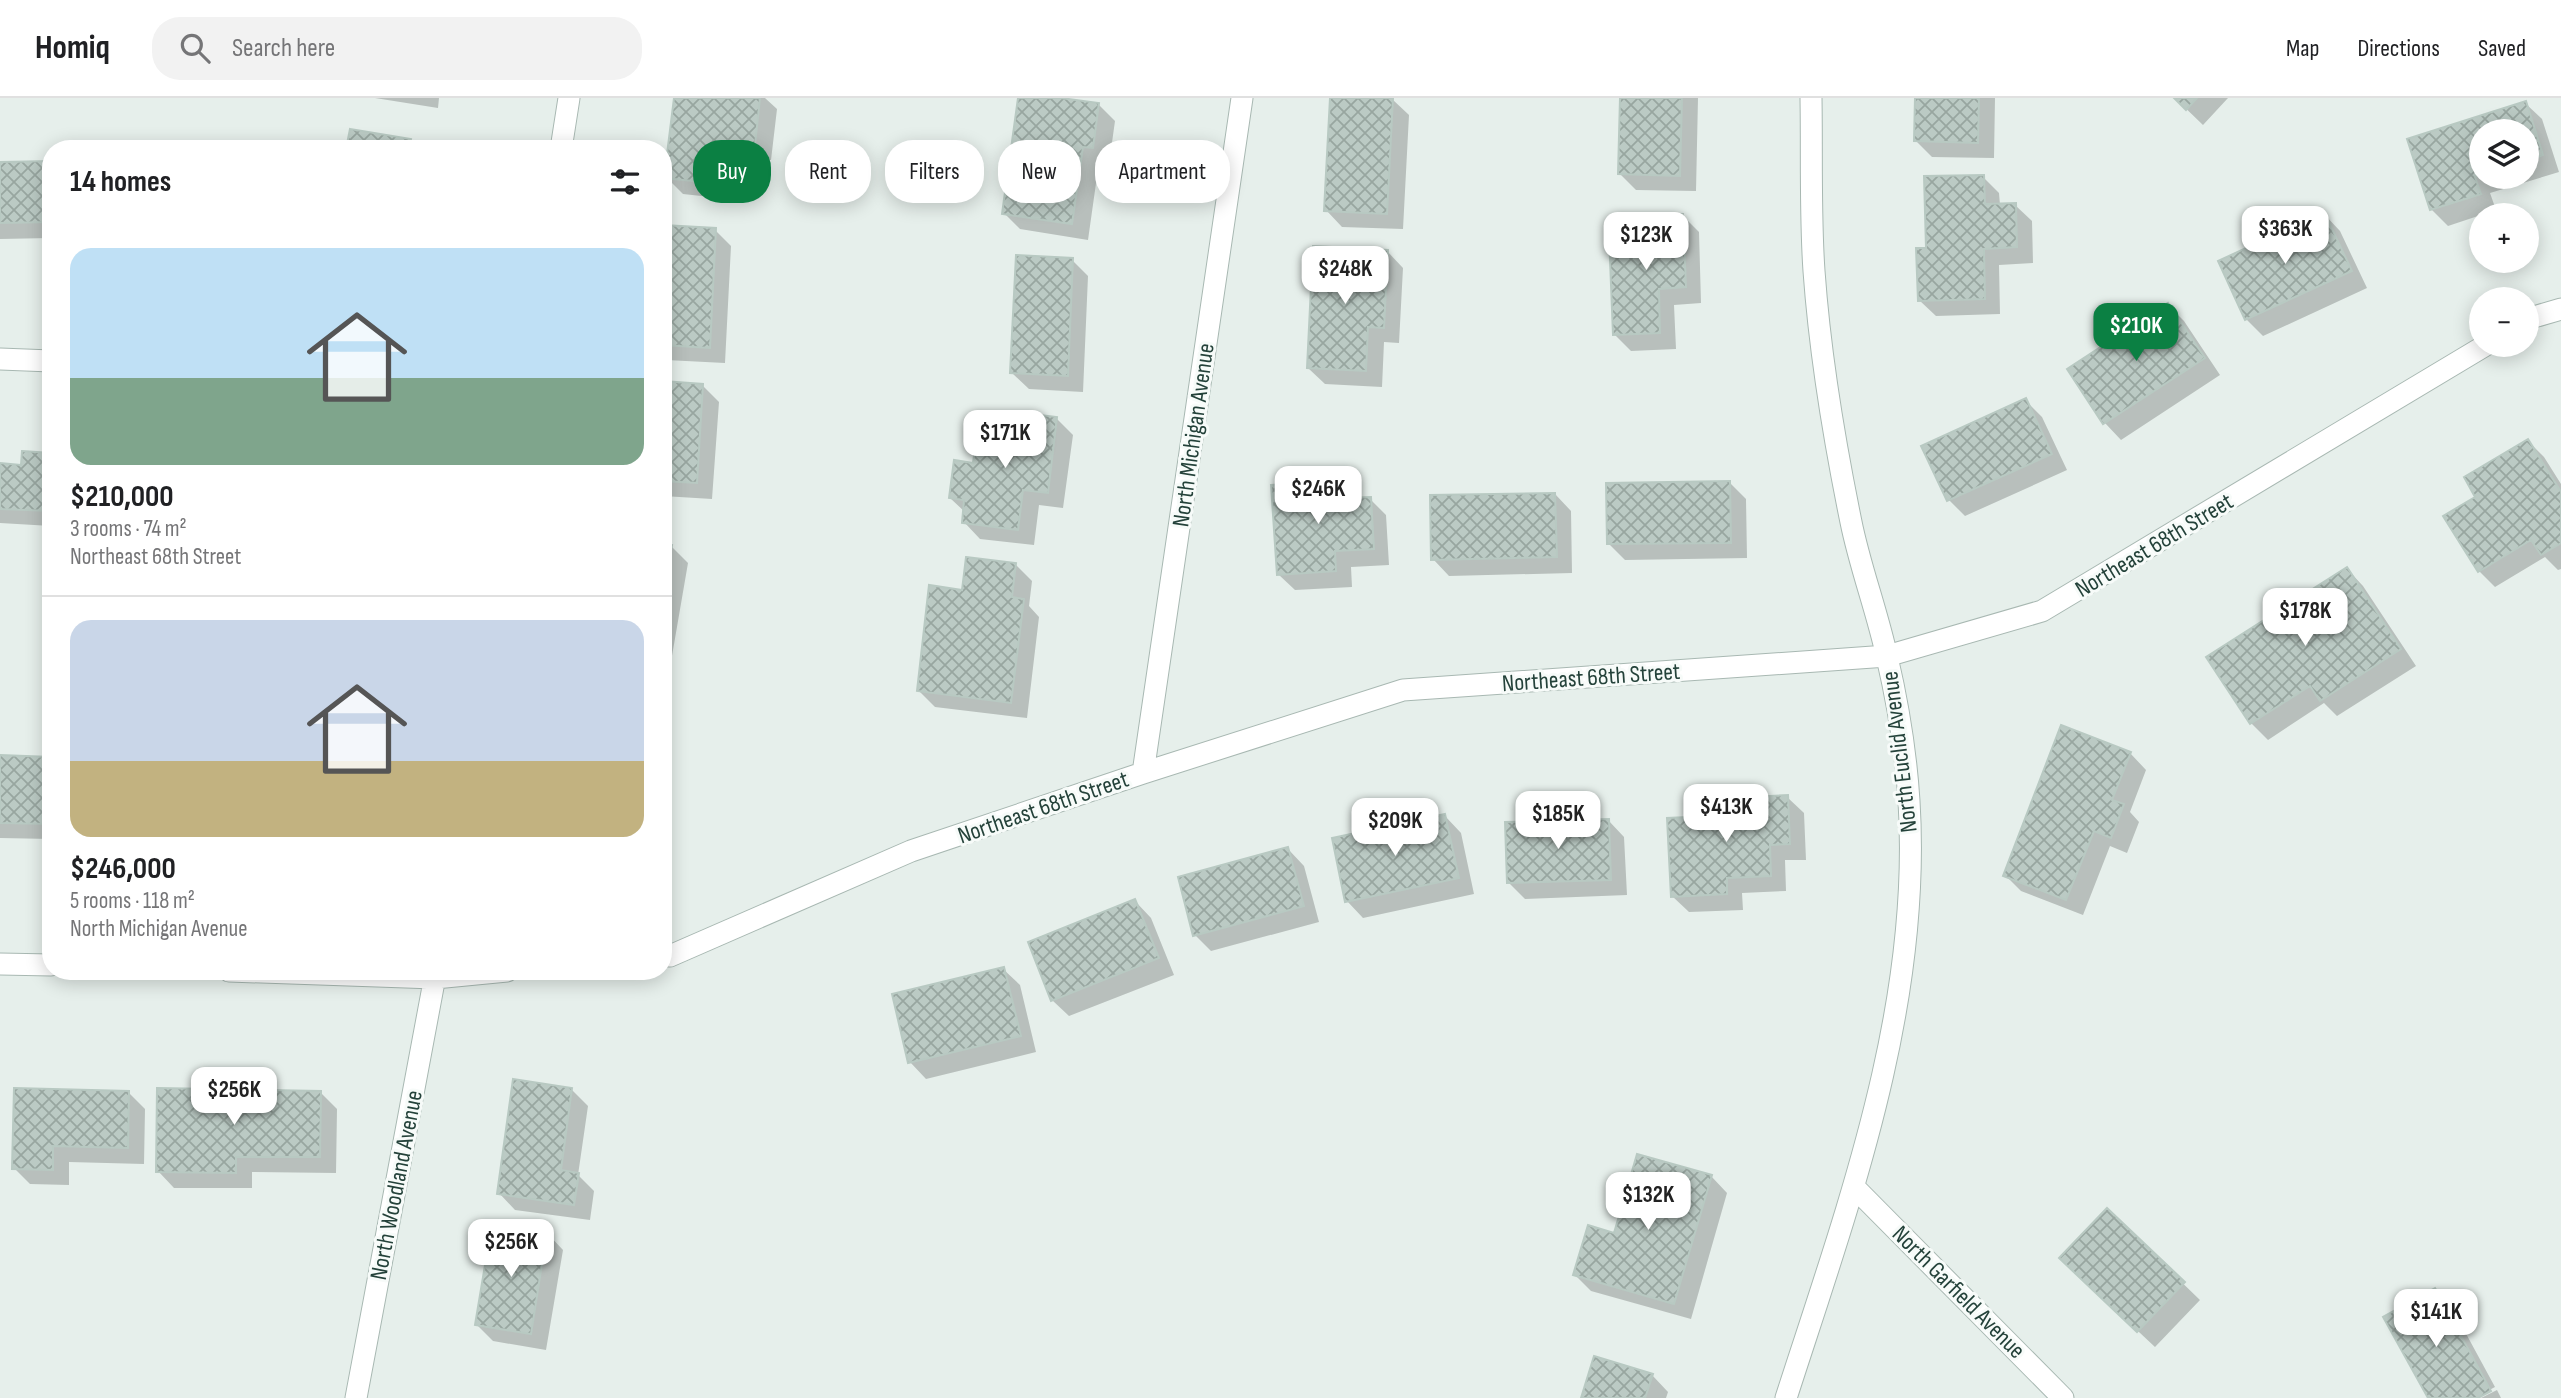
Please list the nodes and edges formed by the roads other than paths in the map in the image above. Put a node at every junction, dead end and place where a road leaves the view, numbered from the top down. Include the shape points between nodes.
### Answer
1 (569, 98) edge
2 (1242, 98) edge
3 (1811, 98) edge
4 (562, 140) edge
5 (2561, 309) edge
6 (2539, 315) edge
7 (2469, 355) edge
8 (0, 359) edge
9 (42, 361) edge
10 (1887, 656) junction
11 (1143, 773) junction
12 (672, 955) edge
13 (0, 964) edge
14 (42, 965) edge
15 (434, 980) edge
16 (1854, 1188) junction
17 (356, 1398) edge
18 (1786, 1398) edge
19 (2063, 1398) edge

1 - 4 street
2 - 11 street, North Michigan Avenue
3 - 10 street, North Euclid Avenue via 1814,271 1830,412 1852,525
5 - 6 street
7 - 10 street, Northeast 68th Street via 2042,611
8 - 9 street
10 - 11 street, Northeast 68th Street via 1403,690
10 - 16 street, North Euclid Avenue via 1909,802 1910,887 1902,973
11 - 12 street, Northeast 68th Street via 911,851
13 - 14 street
15 - 17 street, North Woodland Avenue
16 - 18 street, North Euclid Avenue
16 - 19 street, North Garfield Avenue

